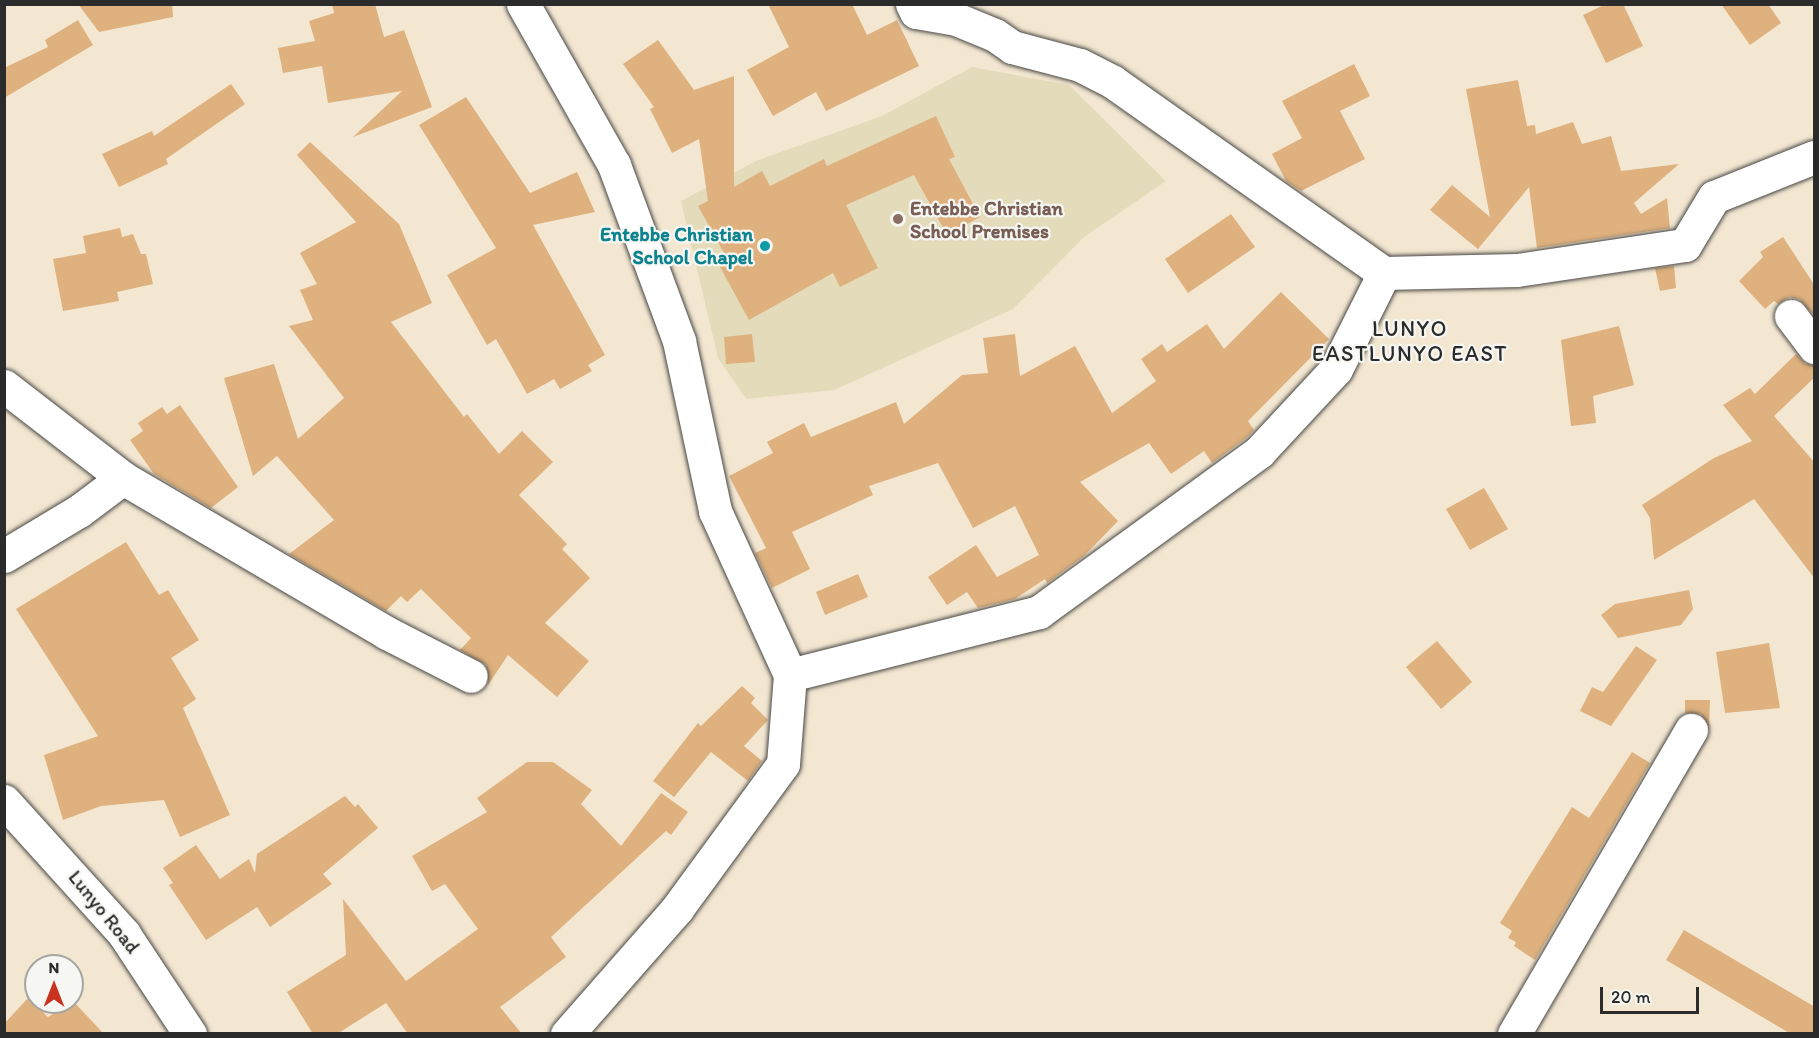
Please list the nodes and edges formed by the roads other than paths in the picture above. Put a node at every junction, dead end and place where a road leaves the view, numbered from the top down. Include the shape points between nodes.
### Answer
1 (523, 4) edge
2 (912, 4) edge
3 (1815, 157) edge
4 (1384, 273) junction
5 (1791, 316) dead end
6 (1815, 347) edge
7 (4, 386) edge
8 (123, 478) junction
9 (4, 556) edge
10 (790, 675) junction
11 (471, 676) dead end
12 (1691, 730) dead end
13 (4, 801) edge
14 (190, 1034) edge
15 (567, 1034) edge
16 (1514, 1034) edge

1 - 10 street via 614,165 679,342 715,511
2 - 4 street via 916,12 956,19 995,35 1012,47 1080,65 1113,82
3 - 4 street via 1714,197 1684,245 1517,270
4 - 10 street via 1336,369 1258,452 1039,612
5 - 6 street
7 - 8 street
8 - 9 street via 79,511
8 - 11 street via 387,633
10 - 15 street via 783,764 677,909
12 - 16 street
13 - 14 street, Lunyo Road via 124,934

